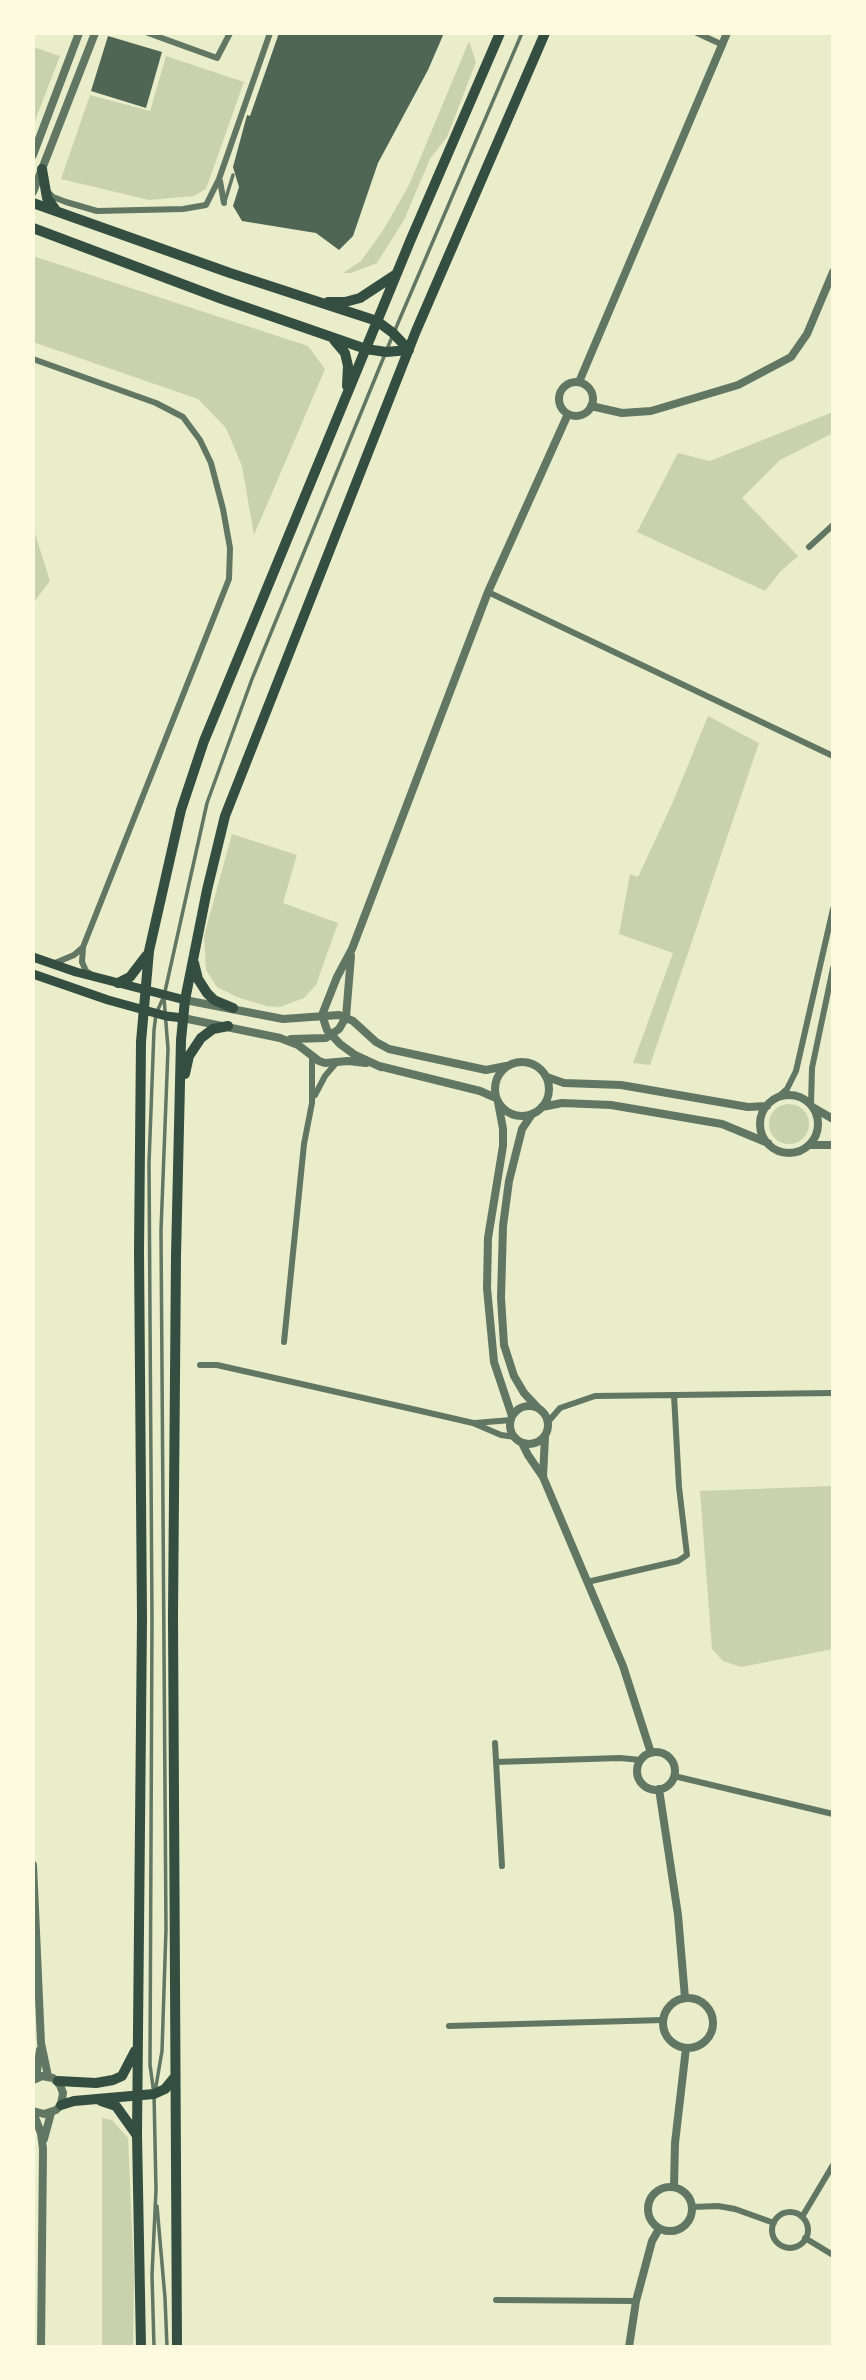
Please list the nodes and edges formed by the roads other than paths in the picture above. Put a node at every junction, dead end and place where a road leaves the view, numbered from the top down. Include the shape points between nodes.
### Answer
1 (79, 33) edge
2 (94, 33) edge
3 (148, 33) edge
4 (230, 33) edge
5 (270, 33) edge
6 (500, 33) edge
7 (522, 33) edge
8 (545, 33) edge
9 (697, 33) edge
10 (727, 33) edge
11 (167, 36) edge
12 (723, 45) junction
13 (33, 155) edge
14 (42, 169) joint
15 (233, 175) dead end
16 (219, 179) junction
17 (38, 189) edge
18 (33, 202) edge
19 (224, 203) joint
20 (61, 213) junction
21 (33, 228) edge
22 (833, 272) edge
23 (398, 274) junction
24 (309, 299) junction
25 (377, 321) junction
26 (393, 333) junction
27 (326, 335) junction
28 (366, 349) junction
29 (409, 350) junction
30 (386, 352) junction
31 (33, 359) edge
32 (579, 382) junction
33 (345, 400) junction
34 (591, 406) junction
35 (568, 414) junction
36 (833, 525) edge
37 (809, 547) dead end
38 (488, 592) junction
39 (831, 755) edge
40 (833, 909) edge
41 (83, 947) junction
42 (352, 949) junction
43 (149, 951) junction
44 (193, 955) junction
45 (33, 957) edge
46 (52, 964) junction
47 (833, 968) edge
48 (33, 974) edge
49 (94, 977) junction
50 (118, 983) junction
51 (144, 991) junction
52 (163, 996) junction
53 (185, 1000) junction
54 (233, 1008) junction
55 (143, 1010) junction
56 (161, 1015) junction
57 (322, 1015) junction
58 (345, 1017) junction
59 (183, 1018) junction
60 (228, 1026) junction
61 (331, 1035) junction
62 (273, 1036) junction
63 (312, 1055) junction
64 (337, 1062) junction
65 (506, 1066) junction
66 (382, 1067) junction
67 (547, 1077) junction
68 (180, 1097) junction
69 (778, 1098) junction
70 (497, 1100) junction
71 (312, 1103) junction
72 (767, 1106) junction
73 (812, 1106) junction
74 (542, 1107) junction
75 (532, 1114) junction
76 (833, 1119) edge
77 (768, 1143) junction
78 (833, 1144) edge
79 (809, 1145) junction
80 (284, 1342) dead end
81 (200, 1365) dead end
82 (833, 1393) edge
83 (674, 1395) junction
84 (538, 1408) junction
85 (512, 1418) junction
86 (548, 1422) junction
87 (473, 1423) junction
88 (545, 1436) junction
89 (518, 1440) junction
90 (543, 1477) junction
91 (587, 1581) junction
92 (495, 1743) dead end
93 (651, 1752) junction
94 (641, 1760) junction
95 (496, 1762) junction
96 (674, 1776) junction
97 (659, 1789) junction
98 (833, 1814) edge
99 (33, 1866) edge
100 (502, 1866) dead end
101 (685, 1998) junction
102 (663, 2020) junction
103 (449, 2026) dead end
104 (137, 2041) junction
105 (41, 2043) junction
106 (686, 2048) junction
107 (174, 2078) junction
108 (34, 2079) edge
109 (53, 2079) junction
110 (154, 2094) junction
111 (138, 2096) junction
112 (92, 2099) junction
113 (61, 2105) junction
114 (33, 2111) edge
115 (51, 2113) junction
116 (137, 2135) junction
117 (43, 2149) junction
118 (833, 2165) edge
119 (674, 2187) junction
120 (156, 2190) junction
121 (692, 2207) junction
122 (802, 2217) junction
123 (774, 2223) junction
124 (659, 2228) junction
125 (805, 2238) junction
126 (833, 2255) edge
127 (496, 2300) dead end
128 (636, 2301) junction
129 (41, 2347) edge
130 (141, 2347) edge
131 (154, 2347) edge
132 (167, 2347) edge
133 (177, 2347) edge
134 (629, 2347) edge

1 - 13 street
2 - 14 street
3 - 11 street
4 - 11 street via 217,58
5 - 16 street
6 - 23 highway
7 - 26 lane
8 - 29 highway
9 - 12 street
10 - 12 street
12 - 32 street
14 - 17 highway
15 - 19 lane
16 - 17 street via 206,205 153,211 87,209
16 - 19 street
17 - 20 highway
18 - 20 highway
20 - 24 highway
21 - 27 highway
22 - 34 street via 807,334 791,357 738,385 651,411
23 - 24 highway via 354,300
23 - 25 highway
24 - 25 highway
25 - 26 highway
25 - 28 highway
26 - 29 highway
26 - 30 lane
27 - 28 highway
27 - 33 highway via 345,353
28 - 30 highway
28 - 33 highway
29 - 30 highway
29 - 44 highway via 225,816
30 - 52 lane via 252,679 207,803
31 - 41 street via 183,417 211,463 230,548 229,579
32 - 34 street via 591,391
32 - 35 street via 564,386 559,396
33 - 43 highway via 191,776
34 - 35 street via 579,415
35 - 38 street
36 - 37 street
38 - 39 street
38 - 42 street
40 - 69 street via 796,1071
41 - 46 street
41 - 49 street via 81,958
42 - 57 street
42 - 58 street
43 - 50 highway via 130,977
43 - 51 highway
44 - 53 highway
44 - 54 highway via 202,987 214,1000
45 - 46 main road
46 - 49 main road
47 - 73 street via 811,1068
48 - 55 main road
49 - 50 main road
50 - 51 main road
51 - 52 main road
51 - 55 highway
52 - 53 main road
52 - 56 lane
52 - 56 lane
53 - 54 street
53 - 59 highway
54 - 57 street via 283,1018
55 - 56 main road
55 - 104 highway
56 - 59 main road
56 - 110 lane via 168,1049 161,1230 166,1929 162,2050
56 - 110 lane via 152,1041 149,1163 150,2065
57 - 58 street
57 - 61 street
58 - 61 street
58 - 65 street via 389,1049 485,1070
59 - 60 street
59 - 68 highway
60 - 62 street
60 - 68 highway via 213,1029 194,1046
61 - 62 street via 314,1040
61 - 66 street via 355,1055
62 - 63 street
63 - 64 street via 318,1061
63 - 71 street
64 - 66 street
64 - 71 street
65 - 67 street via 529,1062
65 - 70 street via 495,1084
66 - 70 street via 481,1091
67 - 72 street via 565,1083 621,1085 748,1107
67 - 74 street via 550,1090
68 - 107 highway via 173,1602
69 - 72 street
69 - 73 street via 796,1096
70 - 75 street via 517,1115
70 - 85 street via 503,1146 488,1238 486,1288 494,1362
71 - 80 street
72 - 77 street via 761,1127
73 - 76 street
73 - 79 street via 818,1126
74 - 75 street
74 - 77 street via 611,1105 722,1124
75 - 84 street via 522,1129 509,1181 501,1298 504,1345 514,1376
77 - 79 street via 788,1152
78 - 79 street
81 - 87 street via 217,1365
82 - 83 street
83 - 86 street via 595,1396 560,1408
83 - 91 street via 687,1555 678,1561
84 - 85 street via 522,1407
84 - 86 street
85 - 87 street
85 - 89 street via 511,1432
86 - 88 street
87 - 89 street
88 - 89 street via 536,1443
88 - 90 street
89 - 90 street
90 - 91 street
91 - 93 street via 623,1666
92 - 95 street
93 - 94 street
93 - 96 street via 671,1759
94 - 95 street
94 - 97 street via 640,1781
95 - 100 street
96 - 97 street
96 - 98 street
97 - 101 street
99 - 105 street
101 - 102 street via 671,2004
101 - 106 street via 706,2004 714,2020 705,2043
102 - 103 street
102 - 106 street via 670,2041
104 - 109 highway via 129,2066 118,2078 96,2082
104 - 111 highway
105 - 108 street
105 - 109 street
106 - 119 street
107 - 110 highway
107 - 133 highway
108 - 109 street
109 - 113 street via 64,2093
110 - 111 highway
110 - 120 lane
111 - 112 highway
111 - 116 highway
112 - 113 highway
112 - 116 highway via 116,2106
113 - 115 street
114 - 115 street
114 - 117 street
115 - 117 street
116 - 130 highway
117 - 129 street
118 - 122 street
119 - 121 street via 687,2195
119 - 124 street via 659,2190 649,2202 649,2217
120 - 131 lane
120 - 132 lane
121 - 123 street via 735,2209
121 - 124 street via 682,2228
122 - 123 street via 784,2213
122 - 125 street via 808,2228
123 - 125 street via 775,2238 784,2246 799,2245
124 - 128 street
125 - 126 street
127 - 128 street
128 - 134 street

